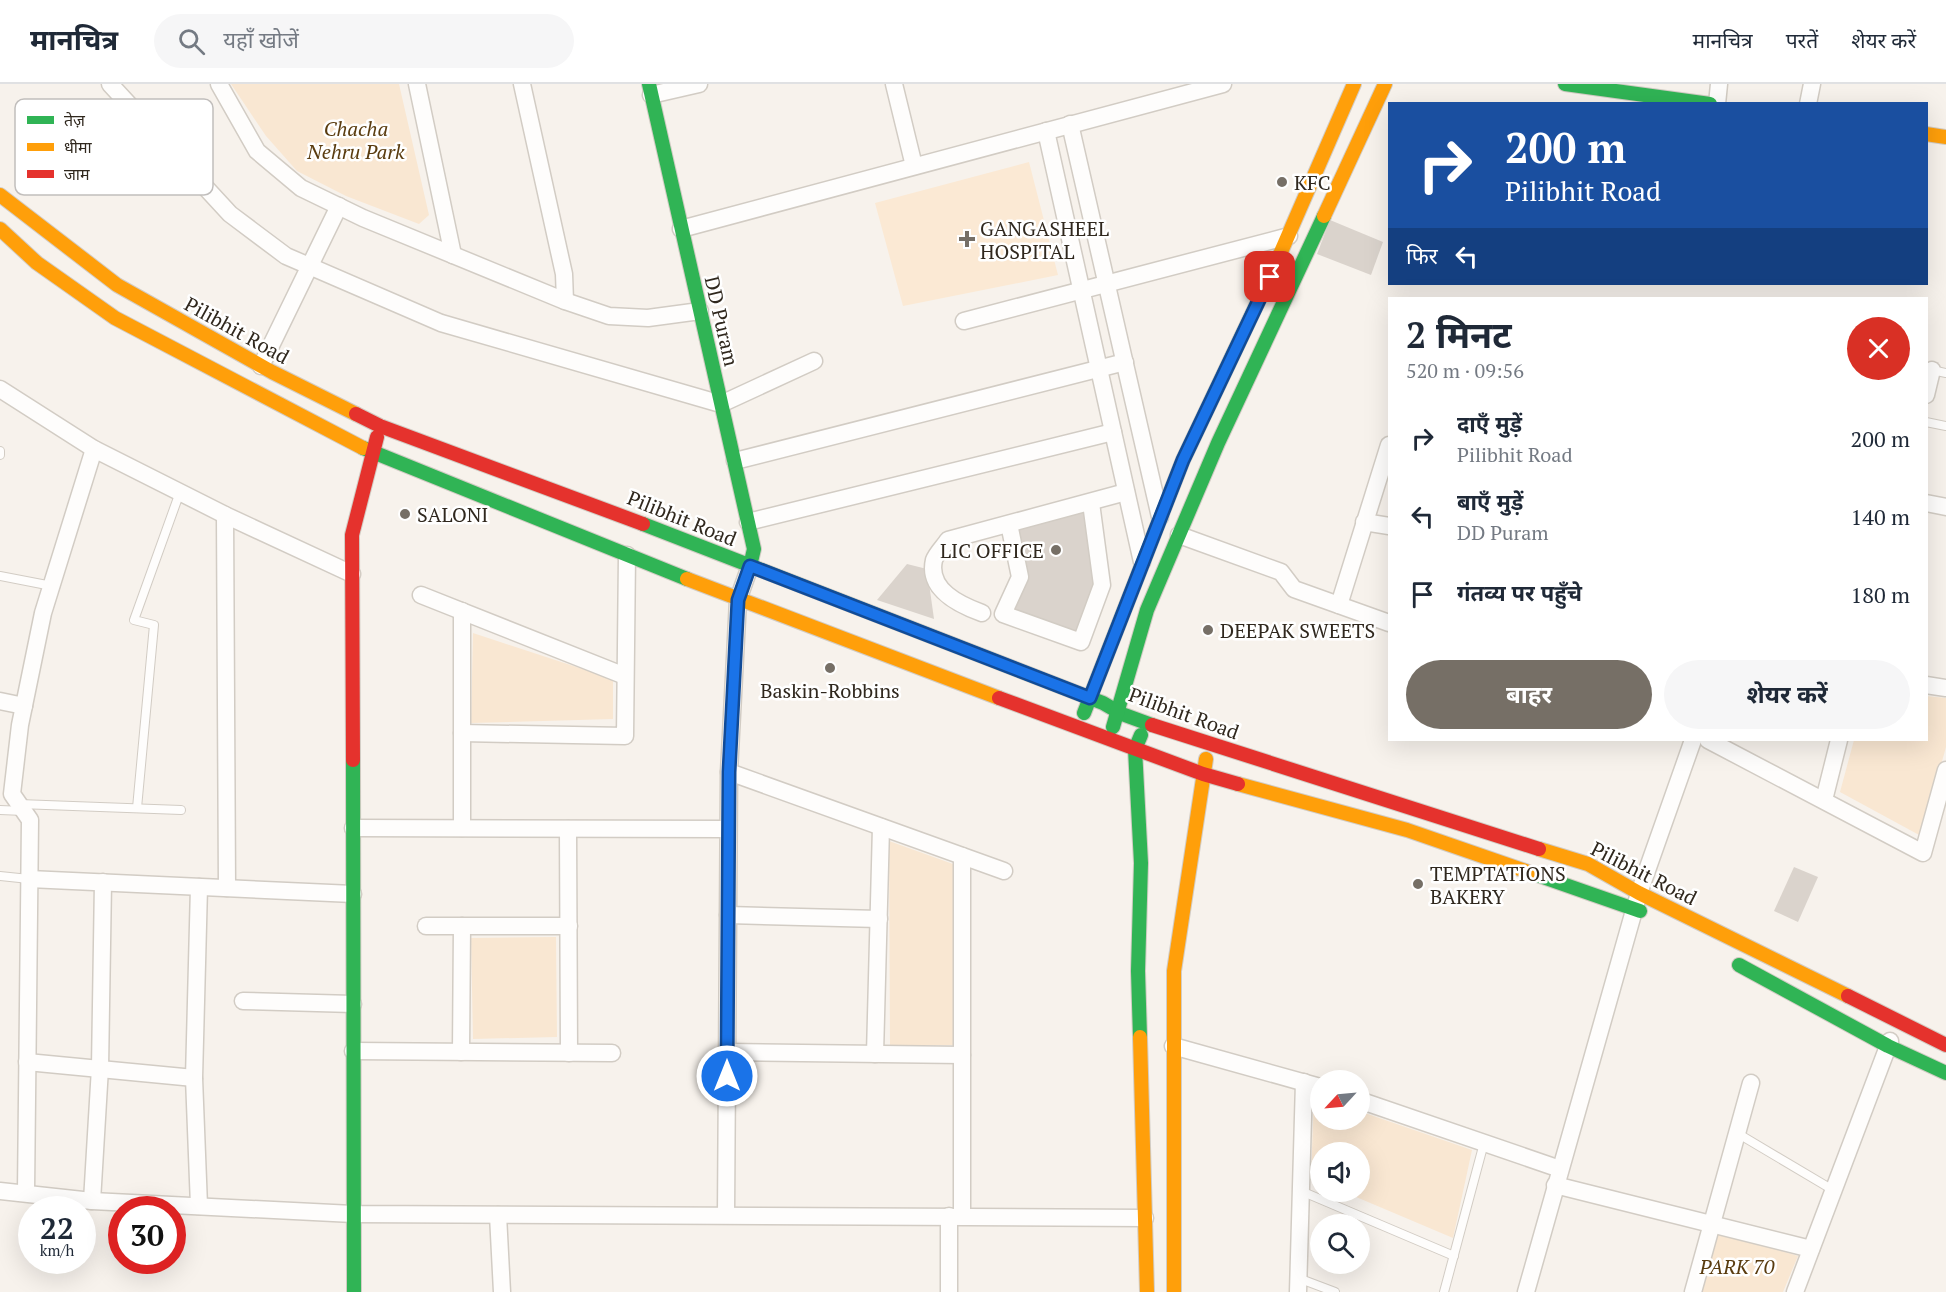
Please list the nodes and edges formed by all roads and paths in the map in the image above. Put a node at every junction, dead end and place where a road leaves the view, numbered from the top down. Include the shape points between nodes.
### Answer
1 (110, 84) edge
2 (219, 84) edge
3 (417, 84) edge
4 (522, 84) edge
5 (699, 84) edge
6 (894, 84) edge
7 (1223, 84) edge
8 (1354, 84) edge
9 (1385, 84) edge
10 (1565, 84) edge
11 (1719, 84) edge
12 (1812, 84) edge
13 (1193, 87) edge
14 (650, 90) edge
15 (124, 99) edge
16 (1696, 102) edge
17 (1717, 102) edge
18 (1808, 102) edge
19 (1070, 124) junction
20 (1046, 131) junction
21 (1928, 134) edge
22 (1946, 137) edge
23 (914, 166) junction
24 (0, 195) edge
25 (212, 195) edge
26 (339, 206) junction
27 (0, 229) edge
28 (681, 229) junction
29 (1289, 236) junction
30 (453, 255) junction
31 (311, 266) junction
32 (1106, 285) junction
33 (1082, 292) junction
34 (565, 301) junction
35 (700, 311) junction
36 (964, 321) dead end
37 (814, 361) dead end
38 (1125, 362) junction
39 (261, 366) junction
40 (1099, 369) junction
41 (1939, 371) edge
42 (0, 389) edge
43 (1928, 391) edge
44 (721, 404) junction
45 (1928, 422) edge
46 (380, 426) junction
47 (1946, 426) edge
48 (1113, 432) junction
49 (1388, 447) edge
50 (94, 449) junction
51 (373, 453) junction
52 (735, 461) junction
53 (180, 492) junction
54 (1126, 492) junction
55 (1091, 503) junction
56 (1928, 503) edge
57 (1946, 507) edge
58 (225, 515) junction
59 (1160, 517) junction
60 (748, 522) junction
61 (1364, 522) junction
62 (1009, 524) junction
63 (1388, 526) edge
64 (1179, 535) junction
65 (627, 555) junction
66 (1142, 562) junction
67 (750, 566) junction
68 (352, 574) junction
69 (0, 576) edge
70 (52, 586) junction
71 (421, 594) dead end
72 (738, 600) junction
73 (1339, 605) junction
74 (462, 611) junction
75 (982, 613) dead end
76 (1388, 623) edge
77 (626, 676) junction
78 (1928, 684) edge
79 (1946, 688) edge
80 (1090, 698) junction
81 (0, 701) edge
82 (24, 706) junction
83 (1118, 710) junction
84 (1146, 722) junction
85 (1078, 727) junction
86 (462, 733) junction
87 (1109, 739) junction
88 (1693, 741) edge
89 (1710, 741) edge
90 (1839, 741) edge
91 (1209, 745) junction
92 (1135, 749) junction
93 (1946, 770) edge
94 (729, 772) junction
95 (1203, 774) junction
96 (1824, 800) junction
97 (22, 808) junction
98 (137, 808) junction
99 (0, 810) edge
100 (181, 810) dead end
101 (881, 827) junction
102 (353, 828) junction
103 (462, 828) junction
104 (568, 829) junction
105 (728, 829) junction
106 (962, 856) junction
107 (1004, 871) dead end
108 (0, 876) edge
109 (29, 879) junction
110 (103, 882) junction
111 (199, 887) junction
112 (228, 888) junction
113 (353, 894) junction
114 (1637, 900) junction
115 (728, 915) junction
116 (1655, 919) dead end
117 (879, 920) junction
118 (426, 926) dead end
119 (462, 926) junction
120 (568, 926) junction
121 (1726, 958) dead end
122 (243, 1001) dead end
123 (353, 1004) junction
124 (1899, 1021) junction
125 (1946, 1045) edge
126 (1173, 1046) junction
127 (1888, 1046) junction
128 (353, 1051) junction
129 (460, 1052) junction
130 (727, 1052) junction
131 (569, 1053) junction
132 (612, 1053) dead end
133 (875, 1054) junction
134 (962, 1055) junction
135 (27, 1062) junction
136 (100, 1068) junction
137 (1946, 1073) edge
138 (194, 1078) junction
139 (1310, 1083) edge
140 (1752, 1083) dead end
141 (1310, 1103) edge
142 (1370, 1104) edge
143 (1737, 1133) junction
144 (1484, 1143) junction
145 (1560, 1168) junction
146 (1556, 1185) junction
147 (1833, 1190) junction
148 (0, 1191) edge
149 (1301, 1191) junction
150 (26, 1192) junction
151 (55, 1196) edge
152 (92, 1196) edge
153 (96, 1201) edge
154 (199, 1206) junction
155 (353, 1214) junction
156 (498, 1215) junction
157 (726, 1215) junction
158 (956, 1216) junction
159 (1145, 1218) junction
160 (1713, 1222) junction
161 (1811, 1249) junction
162 (1454, 1256) junction
163 (1298, 1285) edge
164 (354, 1292) edge
165 (502, 1292) edge
166 (949, 1292) edge
167 (1147, 1292) edge
168 (1174, 1292) edge
169 (1335, 1292) edge
170 (1444, 1292) edge
171 (1526, 1292) edge
172 (1693, 1292) edge
173 (1795, 1292) edge

1 - 15 street
2 - 26 street via 257,151 301,188
3 - 30 street
4 - 34 street via 564,274
5 - 14 street
6 - 23 street
7 - 13 street
8 - 29 main road
9 - 64 main road
10 - 16 main road
11 - 17 street
12 - 18 street
13 - 19 street
14 - 28 main road, DD Puram
19 - 20 street
19 - 32 street
20 - 23 street
20 - 33 street
21 - 22 main road
23 - 28 street
24 - 39 main road, Pilibhit Road via 117,285
25 - 31 street via 230,214 286,256
26 - 30 street
26 - 31 street
27 - 51 main road via 37,262 115,318
28 - 35 main road, DD Puram
29 - 32 street
29 - 59 main road
30 - 34 street
31 - 39 street
31 - 44 street via 441,323
32 - 33 street
32 - 38 street
33 - 36 street
33 - 40 street
34 - 35 street via 609,316 648,318
35 - 44 main road, DD Puram
37 - 44 street
38 - 40 street
38 - 59 street
39 - 46 main road, Pilibhit Road
40 - 48 street
40 - 52 street
41 - 43 street
42 - 50 street
44 - 52 main road, DD Puram
45 - 47 lane
46 - 51 main road
46 - 67 main road, Pilibhit Road
48 - 54 street
48 - 60 street
49 - 61 street
50 - 53 street
50 - 70 street
51 - 65 main road
51 - 68 main road via 352,535
52 - 60 main road, DD Puram
53 - 58 street
53 - 98 lane via 134,620 154,625
54 - 55 street
54 - 66 street
55 - 62 street
55 - 62 street via 1102,585 1081,642 1003,614 1020,577
56 - 57 street
58 - 68 street
58 - 112 street
59 - 66 main road
60 - 67 main road, DD Puram via 754,549
61 - 63 street
61 - 73 street
62 - 75 street via 948,540 934,560 935,579 949,598
64 - 73 street via 1281,572 1294,589
64 - 83 main road via 1147,610
65 - 72 main road
65 - 77 street
66 - 80 main road
67 - 72 street
67 - 80 main road, Pilibhit Road
68 - 102 main road
69 - 70 lane
70 - 82 street
71 - 74 street
72 - 85 main road
72 - 94 street
73 - 76 street
74 - 77 street
74 - 86 street
77 - 86 street via 625,736
78 - 79 street
80 - 83 main road, Pilibhit Road
80 - 85 main road
81 - 82 street
82 - 97 street via 12,794
83 - 84 main road, Pilibhit Road
83 - 87 main road
84 - 91 main road, Pilibhit Road
84 - 92 main road
85 - 87 main road
86 - 103 street
87 - 92 main road
88 - 114 street
89 - 96 street
90 - 96 street
91 - 95 main road
91 - 114 main road, Pilibhit Road via 1588,864
92 - 95 main road
92 - 159 main road via 1141,863 1138,970
93 - 96 street via 1923,853
94 - 101 street
94 - 105 street
95 - 114 main road
95 - 126 main road via 1174,971
97 - 98 lane
97 - 99 lane
97 - 109 street via 30,820
98 - 100 lane
101 - 106 street
101 - 117 street
102 - 103 street
102 - 113 main road
103 - 104 street
104 - 105 street
104 - 120 street
105 - 115 street
106 - 107 street
106 - 134 street
108 - 109 lane
109 - 110 street
109 - 135 street
110 - 111 street
110 - 136 street
111 - 112 street
111 - 138 street
112 - 113 street
113 - 123 main road
114 - 116 main road
114 - 124 main road, Pilibhit Road
114 - 145 street
115 - 117 street
115 - 130 street
117 - 133 street
118 - 119 street
119 - 120 street
119 - 129 street
120 - 131 street
121 - 127 main road
122 - 123 street
123 - 128 main road
124 - 125 main road, Pilibhit Road
124 - 127 street
126 - 139 street
126 - 168 main road
127 - 137 main road
127 - 147 street
128 - 129 street
128 - 155 main road
129 - 131 street
130 - 133 street
130 - 157 street
131 - 132 street
133 - 134 street
134 - 158 street
135 - 136 street
135 - 150 street
136 - 138 street
136 - 152 street
138 - 154 street
140 - 143 street
141 - 149 street
142 - 144 street
143 - 147 lane
143 - 160 street
144 - 145 street
144 - 162 lane
145 - 146 street
146 - 160 street
146 - 171 street
147 - 161 street
148 - 150 street
149 - 162 lane
149 - 163 street
150 - 151 street
153 - 154 street
154 - 155 street
155 - 156 street
155 - 164 main road
156 - 157 street
156 - 165 street
157 - 158 street
158 - 159 street
158 - 166 street
159 - 167 main road
160 - 161 street
160 - 172 street
161 - 173 street
162 - 170 lane
163 - 169 lane

